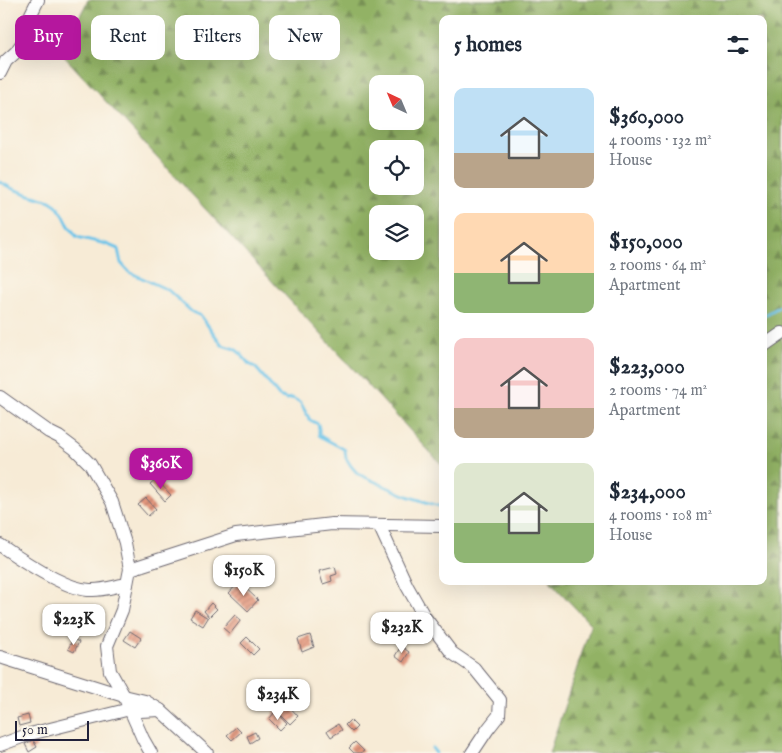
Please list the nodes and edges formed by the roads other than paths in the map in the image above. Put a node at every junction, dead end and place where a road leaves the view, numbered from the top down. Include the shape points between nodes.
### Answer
1 (38, 0) edge
2 (0, 73) edge
3 (782, 333) edge
4 (767, 344) edge
5 (0, 397) edge
6 (379, 524) junction
7 (439, 526) edge
8 (0, 545) edge
9 (130, 569) junction
10 (127, 584) junction
11 (0, 657) edge
12 (124, 696) junction
13 (130, 709) junction
14 (160, 710) junction
15 (0, 745) edge
16 (151, 753) edge
17 (208, 753) edge
18 (472, 753) edge

1 - 2 street via 24,39
3 - 4 street
5 - 9 street via 59,437 90,464 112,502
6 - 7 street
6 - 9 street via 332,524 236,536
6 - 18 street via 406,586 424,616 452,653 474,668 500,700 499,715
8 - 10 street via 65,584 92,591
9 - 10 street
10 - 12 street via 122,610 107,646 110,671
11 - 12 street
12 - 13 street
12 - 14 street via 144,701
13 - 14 street
13 - 15 street via 30,734
13 - 16 street
14 - 17 street

